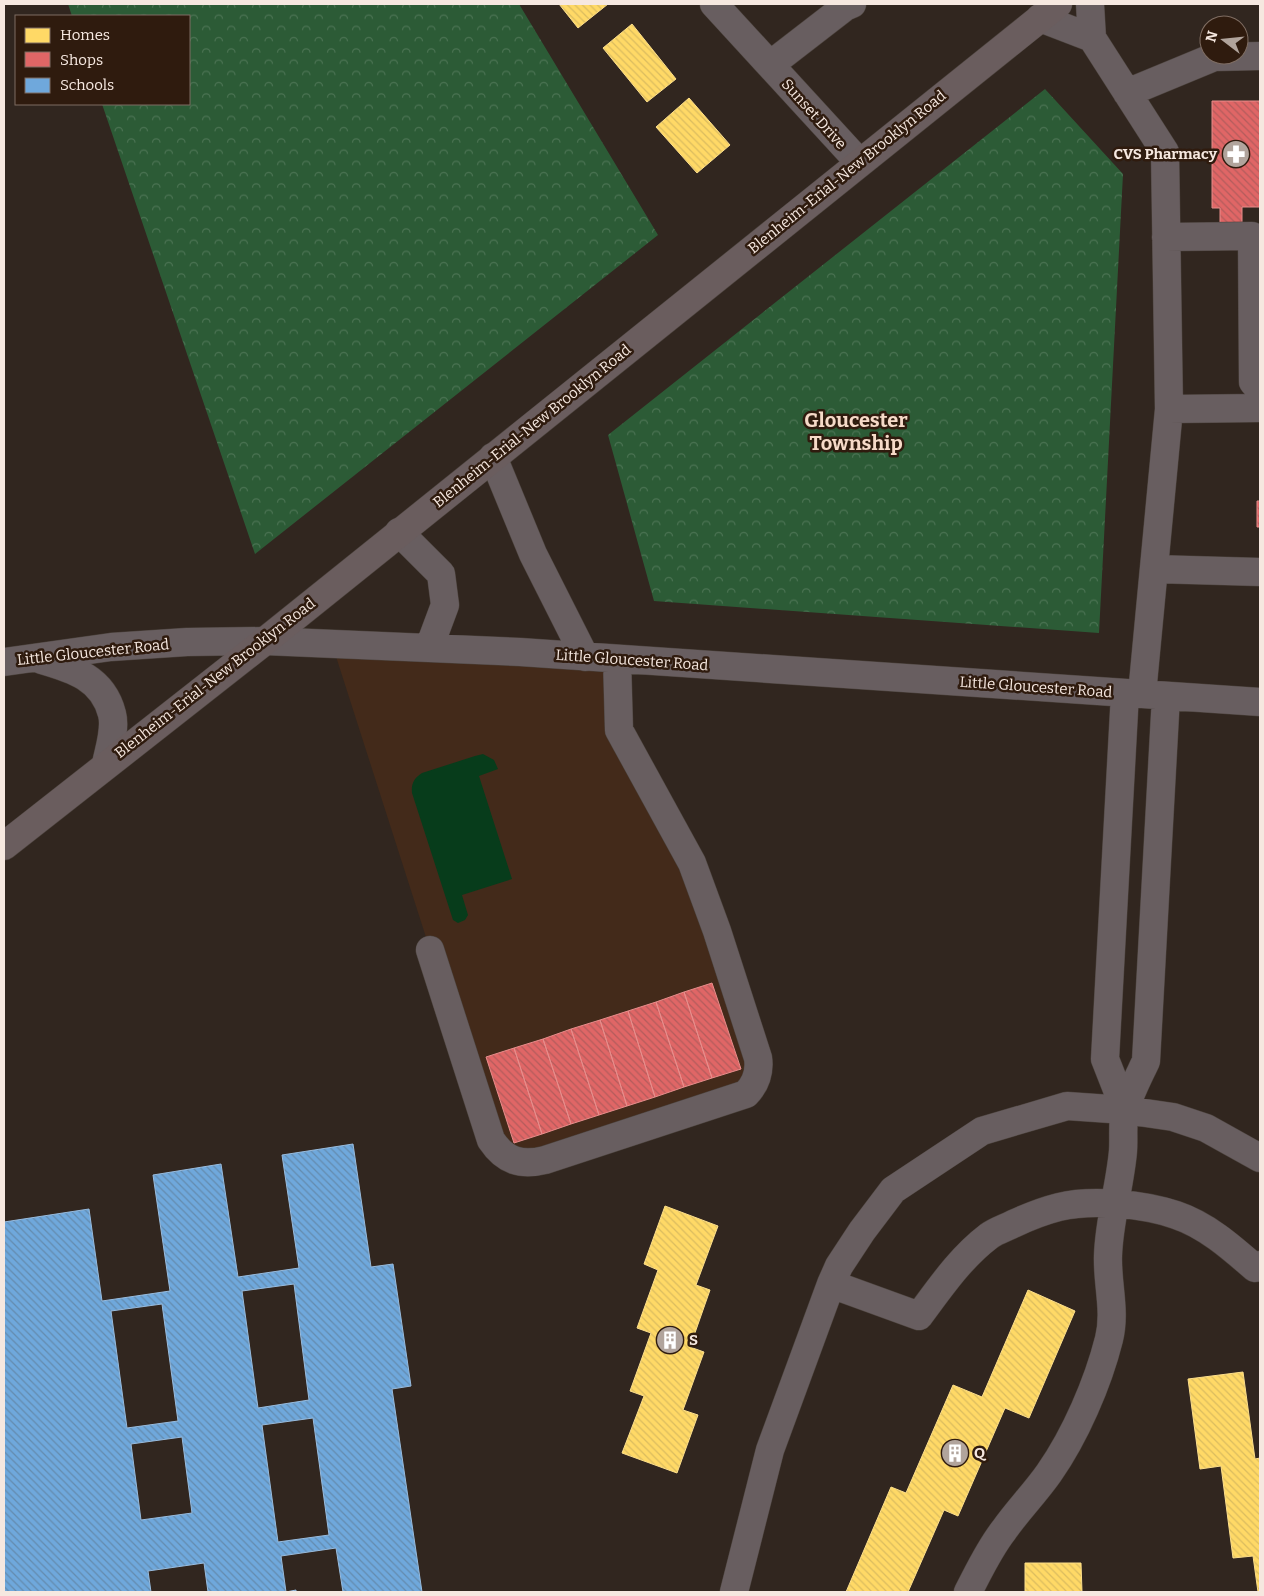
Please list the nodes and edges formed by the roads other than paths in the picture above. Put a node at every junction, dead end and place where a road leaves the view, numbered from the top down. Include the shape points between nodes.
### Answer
1 (714, 4) edge
2 (852, 4) edge
3 (1090, 4) edge
4 (1049, 11) edge
5 (1092, 38) junction
6 (1260, 56) edge
7 (770, 65) junction
8 (1127, 93) junction
9 (859, 162) junction
10 (1166, 237) junction
11 (1260, 390) edge
12 (1260, 408) edge
13 (1169, 409) junction
14 (493, 457) junction
15 (399, 532) junction
16 (1154, 569) junction
17 (1260, 572) edge
18 (264, 641) junction
19 (429, 648) junction
20 (585, 657) junction
21 (38, 658) junction
22 (617, 659) junction
23 (4, 662) edge
24 (1145, 694) junction
25 (1260, 702) edge
26 (106, 764) junction
27 (4, 846) edge
28 (1116, 871) junction
29 (1156, 873) junction
30 (430, 950) dead end
31 (1125, 1110) junction
32 (1260, 1158) edge
33 (1114, 1204) junction
34 (1260, 1265) edge
35 (831, 1284) junction
36 (734, 1592) edge
37 (968, 1592) edge

1 - 7 street, Sunset Drive
2 - 7 street, Sunset Drive
3 - 5 street
4 - 5 street
4 - 9 main road, Blenheim-Erial-New Brooklyn Road
5 - 8 street
6 - 8 street via 1214,57
7 - 9 street, Sunset Drive
8 - 10 street via 1165,152
9 - 14 main road, Blenheim-Erial-New Brooklyn Road
10 - 11 street via 1252,236 1253,382
10 - 13 street
12 - 13 street
13 - 16 street
14 - 15 main road, Blenheim-Erial-New Brooklyn Road
14 - 20 street via 533,554
15 - 18 main road, Blenheim-Erial-New Brooklyn Road
15 - 19 street via 441,574 446,606
16 - 17 street
16 - 24 street
18 - 19 street, Little Gloucester Road
18 - 21 street, Little Gloucester Road via 110,647
18 - 26 main road, Blenheim-Erial-New Brooklyn Road
19 - 20 street, Little Gloucester Road
20 - 22 street, Little Gloucester Road
21 - 23 street, Little Gloucester Road
21 - 26 street via 91,679 104,696 112,715 112,736
22 - 24 street, Little Gloucester Road
22 - 30 street via 619,730 692,864 714,923 758,1058 758,1074 752,1088 746,1094 545,1160 529,1163 513,1160 491,1140
24 - 25 street, Little Gloucester Road
24 - 28 street
24 - 29 street
26 - 27 main road, Blenheim-Erial-New Brooklyn Road
28 - 29 street
28 - 31 street via 1105,1059
29 - 31 street via 1146,1061
31 - 32 street via 1173,1117 1206,1128
31 - 33 street via 1123,1152
31 - 35 street via 1067,1106 982,1132 893,1190 838,1266
33 - 34 street via 1150,1208 1177,1216 1206,1229 1255,1268
33 - 35 street via 1060,1207 990,1235 958,1264 919,1316
33 - 37 street via 1108,1259 1112,1309 1104,1359 1084,1410 1050,1472 1004,1529
35 - 36 street via 770,1450

